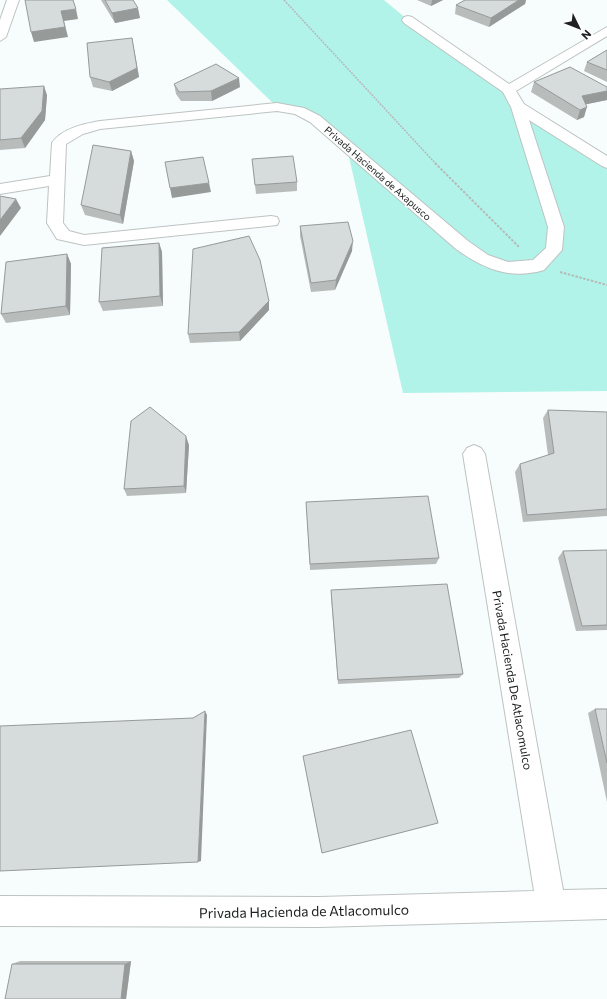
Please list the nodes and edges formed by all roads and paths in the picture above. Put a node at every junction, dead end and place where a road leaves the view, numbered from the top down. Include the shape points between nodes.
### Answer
1 (13, 0) edge
2 (284, 0) edge
3 (408, 20) dead end
4 (607, 31) edge
5 (0, 37) edge
6 (509, 90) junction
7 (518, 107) junction
8 (607, 163) edge
9 (57, 180) junction
10 (0, 189) edge
11 (271, 221) dead end
12 (538, 266) junction
13 (607, 285) edge
14 (474, 454) dead end
15 (607, 904) edge
16 (551, 905) junction
17 (0, 911) edge

1 - 5 street
2 - 12 path via 420,148
3 - 6 street
4 - 6 street
6 - 7 street
7 - 8 street
7 - 12 street via 556,227 554,250
9 - 10 street
9 - 11 street, Privada Hacienda de Axapusco via 55,223 63,235 84,240
9 - 12 street, Privada Hacienda de Axapusco via 59,143 68,135 84,128 277,107 299,111 315,119 462,245 482,259 507,268
12 - 13 path
14 - 16 street, Privada Hacienda De Atlacomulco
15 - 16 street, Privada Hacienda de Atlacomulco
16 - 17 street, Privada Hacienda de Atlacomulco via 319,912

